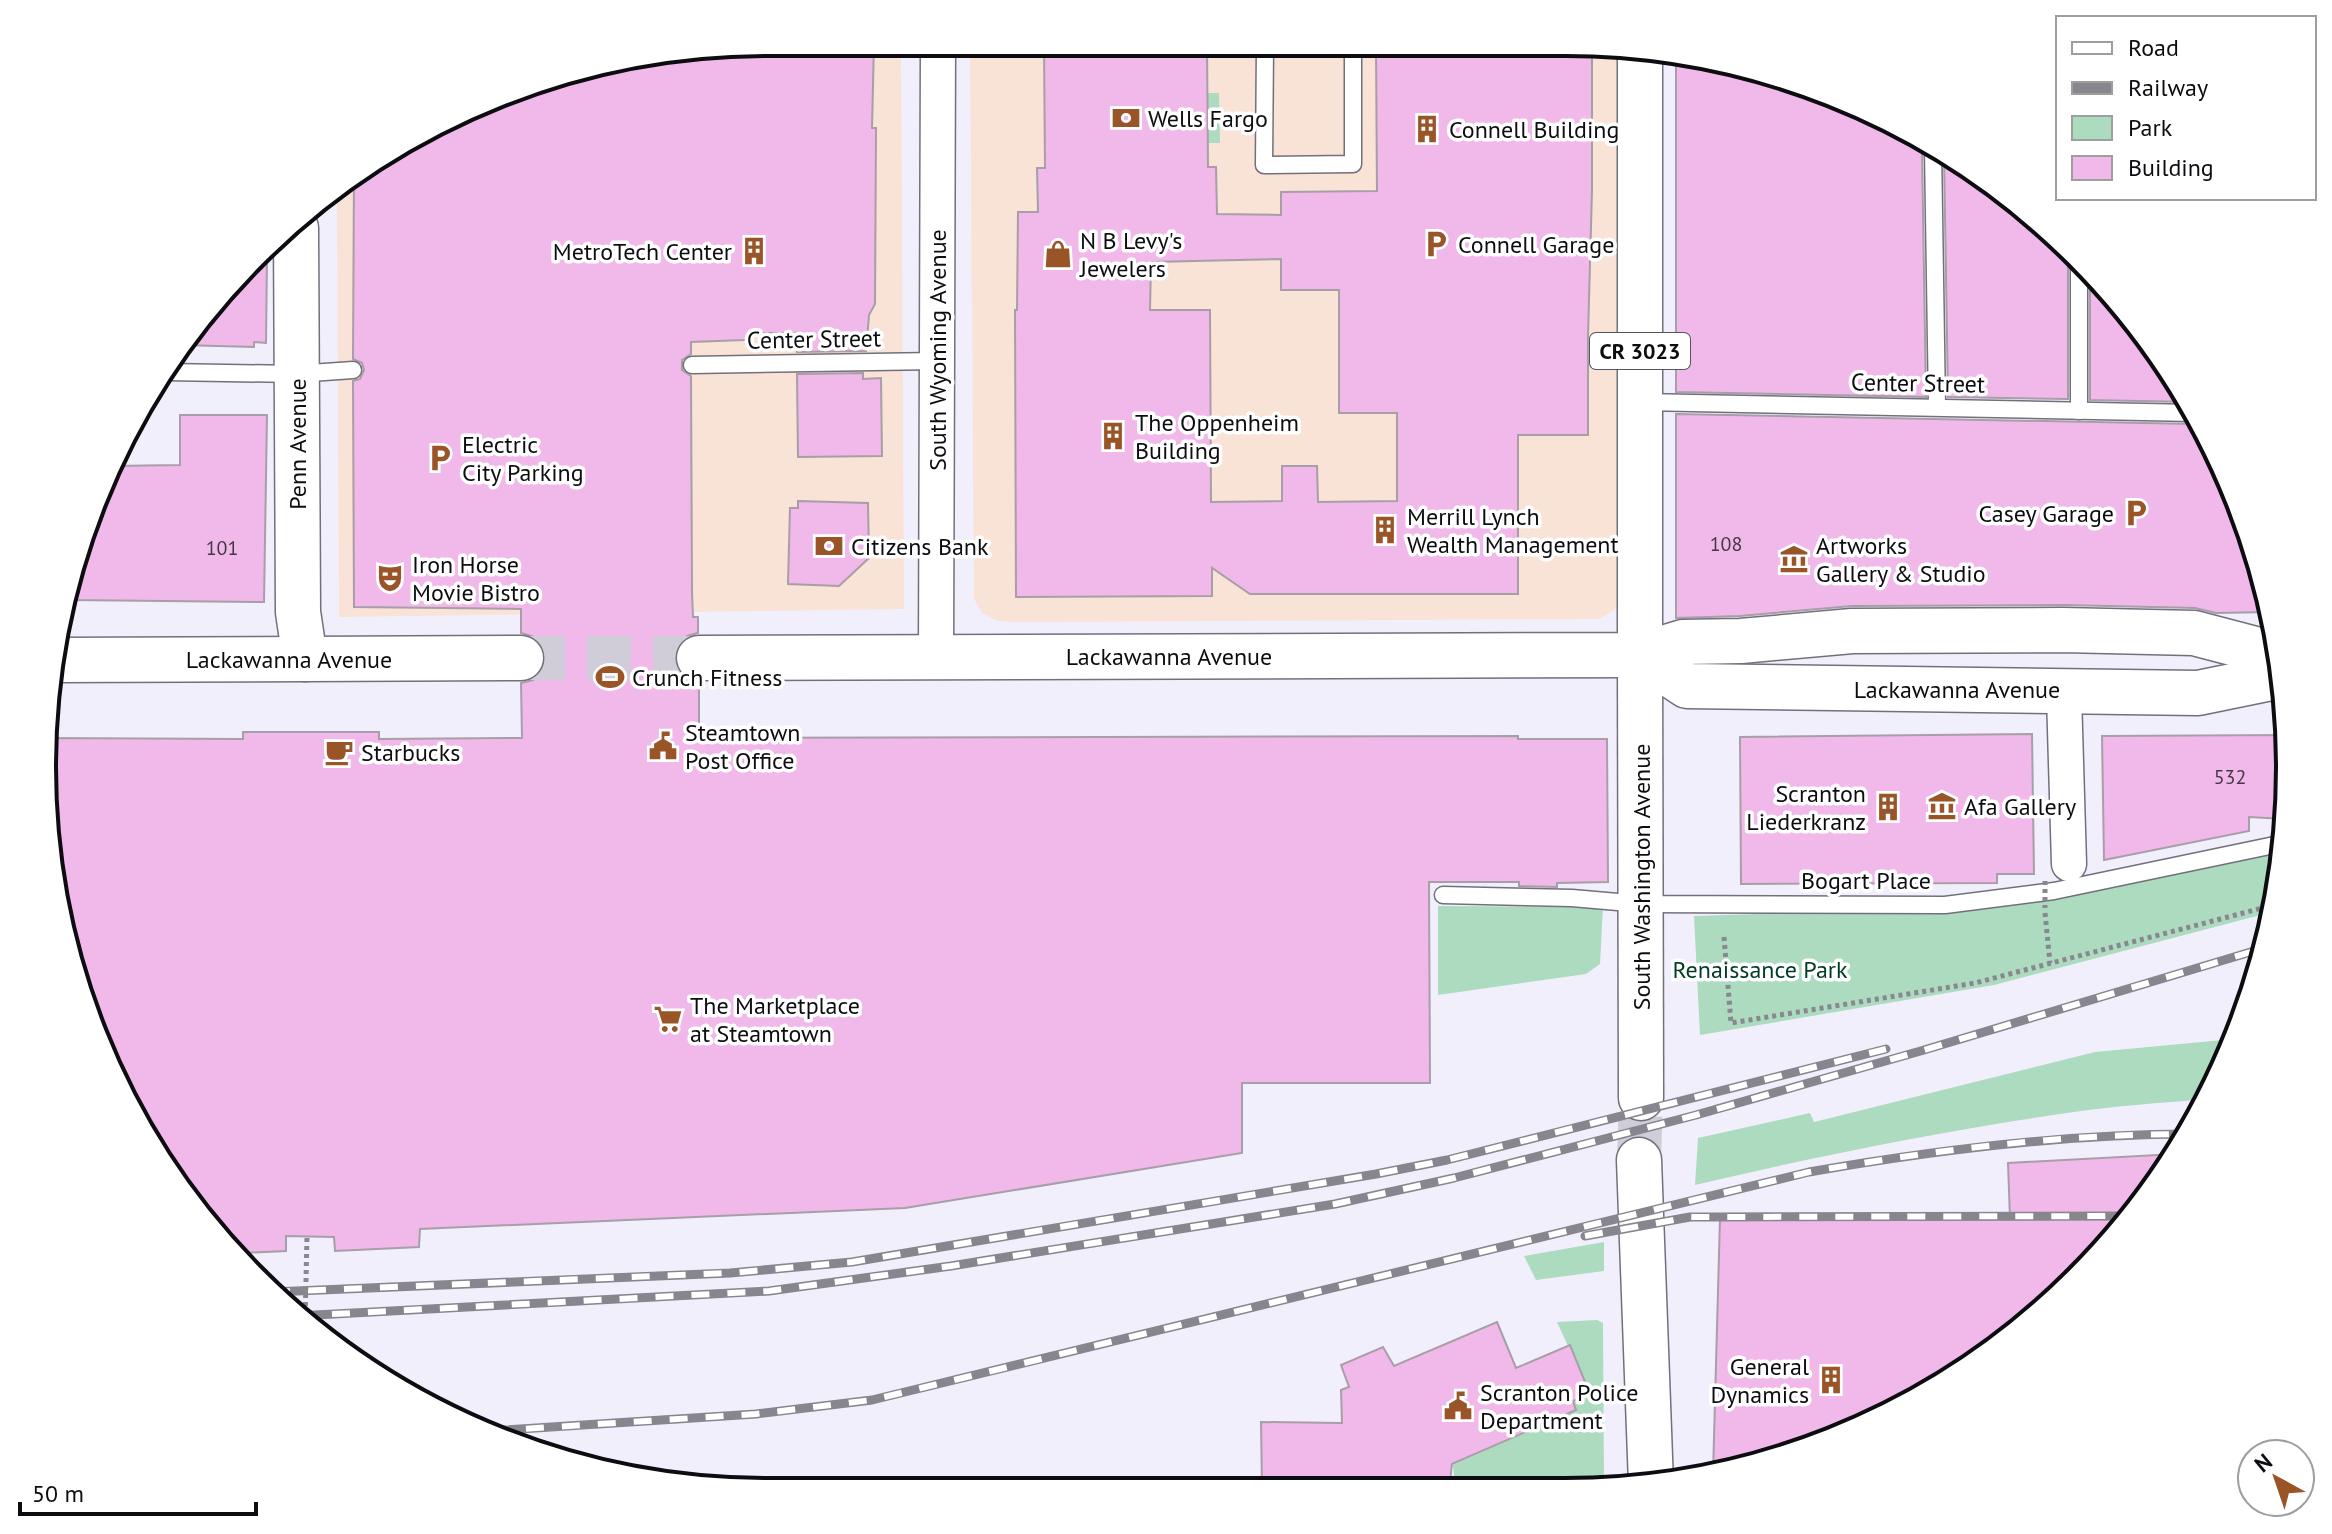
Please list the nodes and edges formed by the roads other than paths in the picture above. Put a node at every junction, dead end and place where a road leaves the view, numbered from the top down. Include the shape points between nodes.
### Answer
1 (938, 56) edge
2 (1265, 56) edge
3 (1353, 56) edge
4 (1640, 60) edge
5 (1933, 159) edge
6 (296, 234) edge
7 (2079, 276) edge
8 (936, 361) junction
9 (692, 365) dead end
10 (353, 370) dead end
11 (176, 372) edge
12 (296, 374) junction
13 (1640, 402) junction
14 (1937, 407) junction
15 (2079, 411) junction
16 (2181, 413) edge
17 (2266, 652) edge
18 (1640, 655) junction
19 (936, 657) junction
20 (521, 658) tunnel mouth
21 (699, 658) tunnel mouth
22 (305, 659) junction
23 (64, 660) edge
24 (2270, 678) edge
25 (2064, 695) dead end
26 (2271, 846) edge
27 (2057, 872) road end
28 (1443, 895) dead end
29 (1641, 904) junction
30 (1641, 1098) tunnel mouth
31 (1639, 1160) tunnel mouth
32 (1651, 1473) edge

1 - 8 street, South Wyoming Avenue
2 - 3 lane via 1264,165 1353,164
4 - 13 main road, CR 3023
5 - 14 lane
6 - 12 main road, Penn Avenue
7 - 15 lane
8 - 9 lane, Center Street
8 - 19 street, South Wyoming Avenue
10 - 12 lane
11 - 12 lane
12 - 22 main road, Penn Avenue via 298,612
13 - 14 lane, Center Street
13 - 18 main road, CR 3023
14 - 15 lane, Center Street
15 - 16 lane, Center Street
17 - 18 main road, Lackawanna Avenue via 2194,633 1852,631 1683,642
18 - 19 main road, Lackawanna Avenue
18 - 24 main road, Lackawanna Avenue via 1687,686 2198,693
18 - 29 main road, South Washington Avenue
19 - 21 main road, Lackawanna Avenue
20 - 22 main road, Lackawanna Avenue
22 - 23 main road, Lackawanna Avenue
25 - 27 street
26 - 29 lane, Bogart Place via 2054,891 1945,905
28 - 29 lane, Bogart Place
29 - 30 main road, South Washington Avenue
31 - 32 main road

